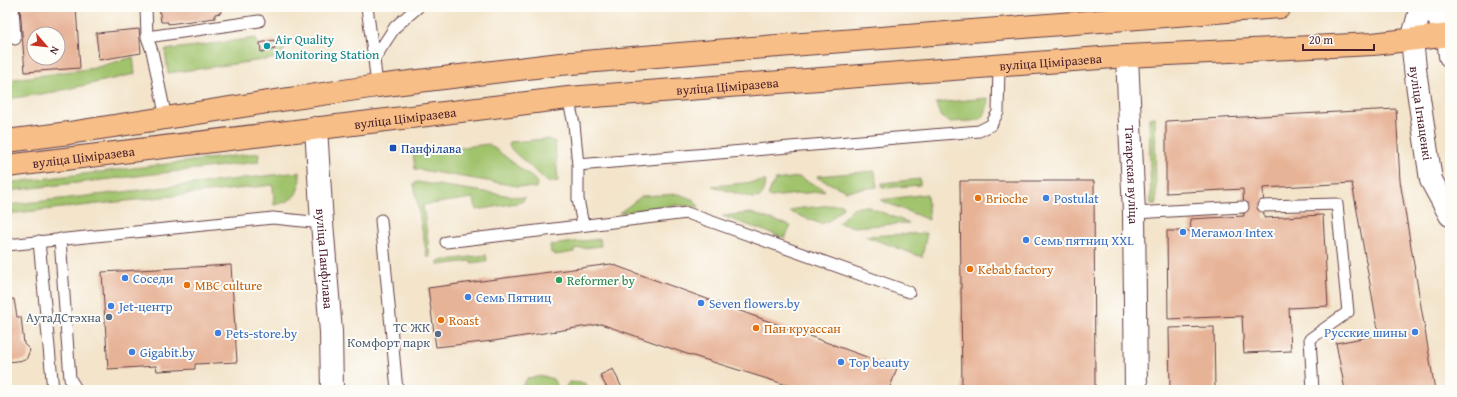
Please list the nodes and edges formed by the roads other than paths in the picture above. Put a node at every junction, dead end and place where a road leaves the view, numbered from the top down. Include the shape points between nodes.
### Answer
1 (13, 7) edge
2 (146, 7) edge
3 (367, 7) edge
4 (418, 7) edge
5 (1280, 7) edge
6 (1421, 7) edge
7 (1432, 7) edge
8 (259, 21) dead end
9 (147, 37) junction
10 (15, 39) dead end
11 (1412, 40) junction
12 (1449, 42) edge
13 (1127, 56) junction
14 (374, 59) junction
15 (999, 66) junction
16 (377, 86) junction
17 (568, 98) junction
18 (166, 118) junction
19 (316, 128) junction
20 (7, 141) edge
21 (7, 166) edge
22 (578, 166) junction
23 (1264, 206) dead end
24 (1243, 207) dead end
25 (1134, 213) junction
26 (1450, 215) edge
27 (381, 220) dead end
28 (322, 223) junction
29 (583, 225) junction
30 (60, 239) junction
31 (38, 242) junction
32 (446, 242) dead end
33 (7, 245) edge
34 (909, 292) dead end
35 (52, 390) edge
36 (77, 390) edge
37 (332, 390) edge
38 (397, 390) edge
39 (1136, 390) edge
40 (1313, 390) edge

1 - 10 lane
2 - 9 lane
3 - 14 lane
4 - 14 lane via 395,27
5 - 16 main road, вуліца Ціміразева via 640,57
6 - 11 street, вуліца Ігнаценкі
7 - 12 street
8 - 9 lane
9 - 18 lane
11 - 12 main road, вуліца Ціміразева
11 - 13 main road, вуліца Ціміразева
11 - 26 street, вуліца Ігнаценкі via 1431,180
13 - 15 main road, вуліца Ціміразева
13 - 25 street, Татарская вуліца
14 - 16 lane
15 - 17 main road, вуліца Ціміразева
15 - 22 lane via 998,112 990,125 979,131
16 - 18 main road, вуліца Ціміразева
17 - 19 main road, вуліца Ціміразева
17 - 22 lane via 574,124
18 - 20 main road, вуліца Ціміразева
19 - 21 main road, вуліца Ціміразева
19 - 28 street, вуліца Панфілава
22 - 29 lane via 578,199
23 - 40 lane via 1337,204 1348,312 1310,338
24 - 25 lane
25 - 39 street, Татарская вуліца
27 - 38 lane
28 - 30 lane via 273,218
28 - 37 street, вуліца Панфілава via 331,332
29 - 32 lane
29 - 34 lane via 687,213
30 - 31 lane
30 - 36 lane via 70,379
31 - 33 lane
31 - 35 lane

